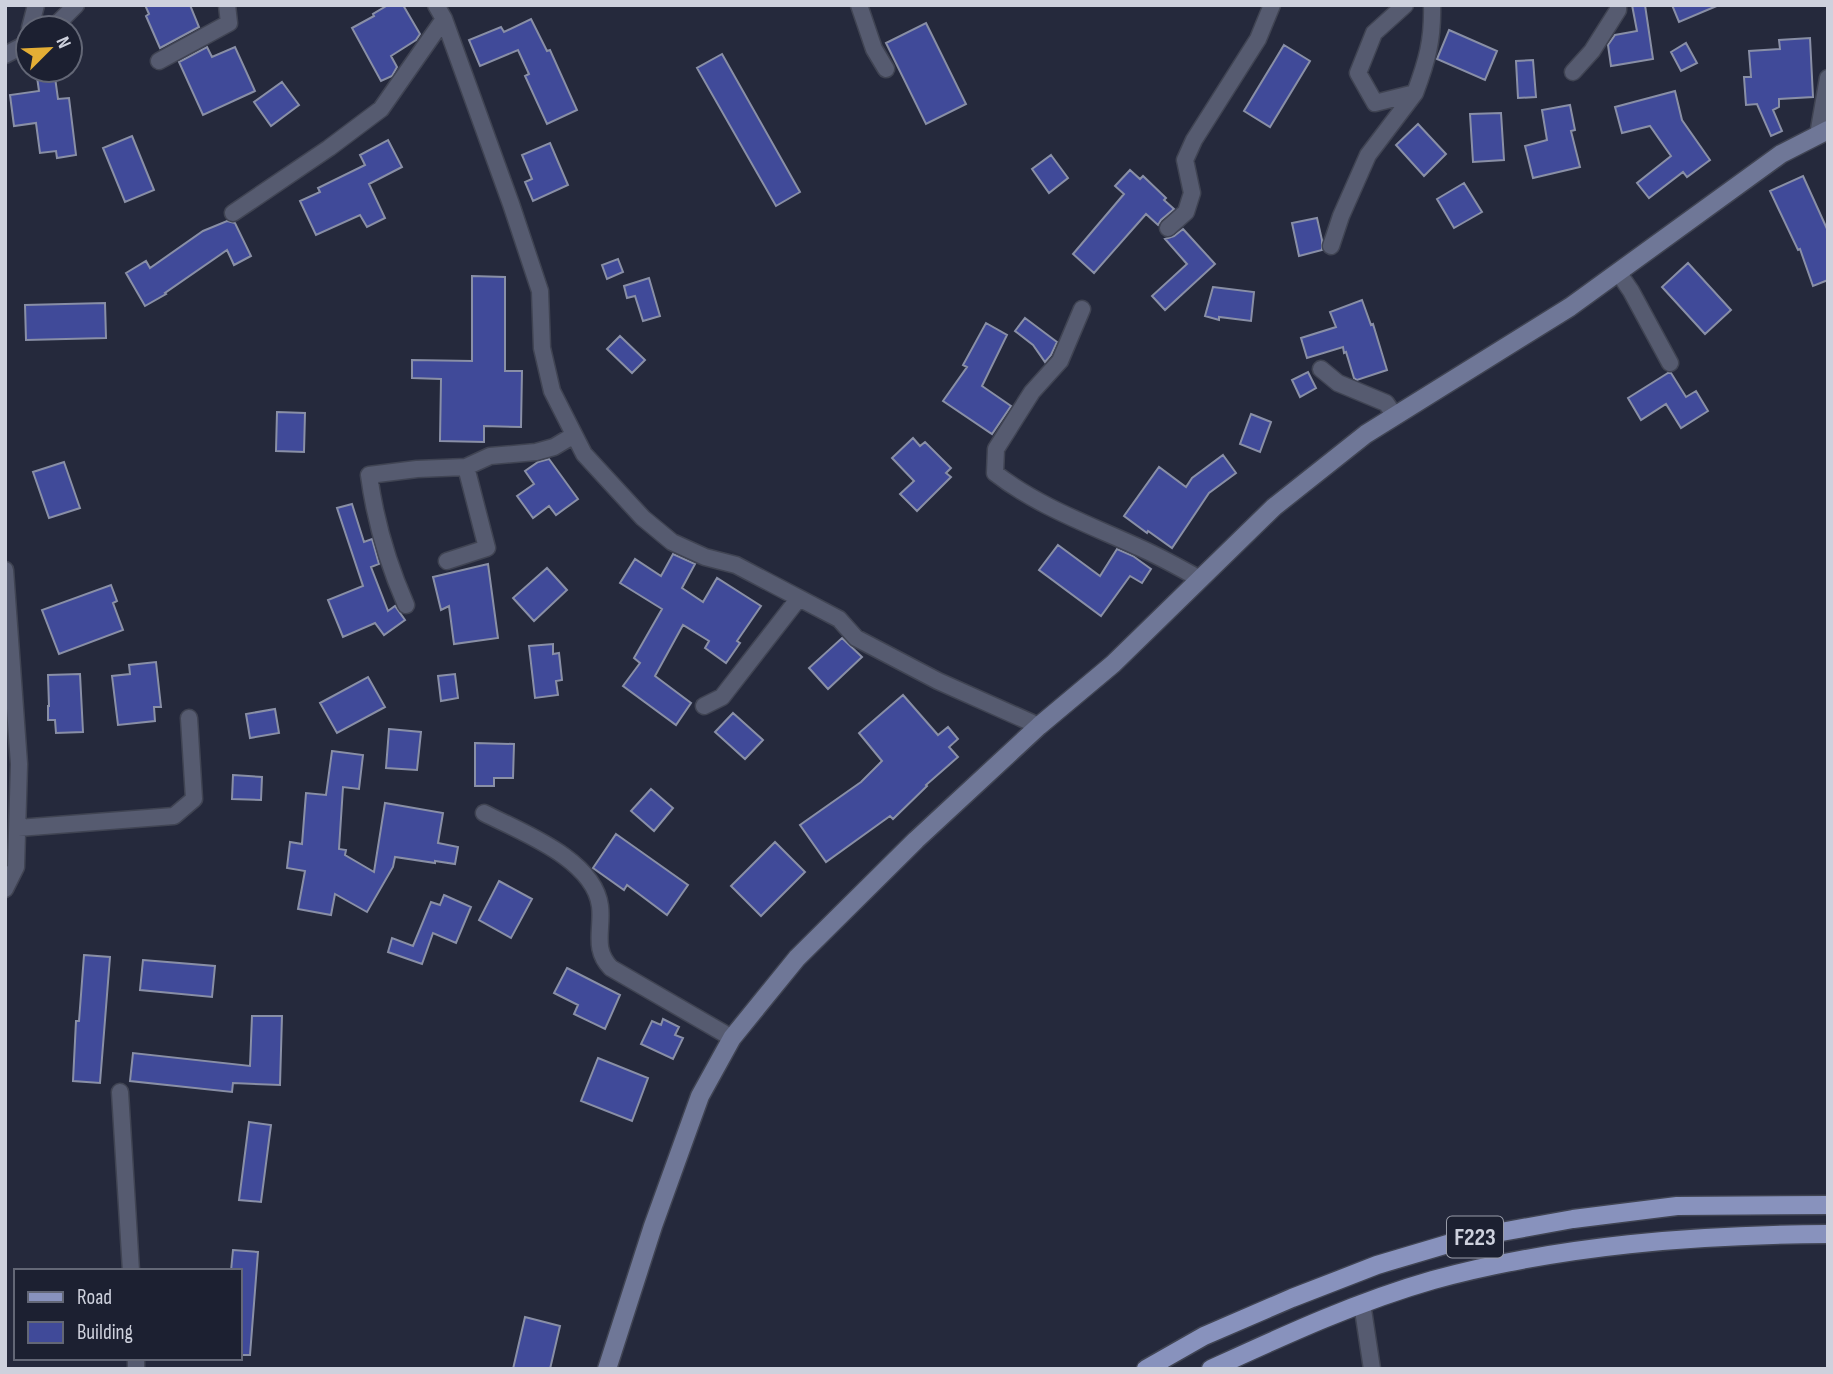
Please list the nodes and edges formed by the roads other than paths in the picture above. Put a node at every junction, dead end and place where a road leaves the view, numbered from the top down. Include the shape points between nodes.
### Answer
1 (227, 5) edge
2 (859, 5) edge
3 (1272, 5) edge
4 (1405, 5) edge
5 (1432, 5) edge
6 (1618, 5) edge
7 (440, 12) edge
8 (159, 61) dead end
9 (886, 69) dead end
10 (1573, 72) dead end
11 (1828, 78) edge
12 (1415, 93) junction
13 (1823, 133) edge
14 (233, 213) dead end
15 (1168, 228) dead end
16 (1331, 246) dead end
17 (1618, 272) junction
18 (1082, 309) dead end
19 (1670, 363) dead end
20 (1321, 369) dead end
21 (1395, 416) junction
22 (574, 435) junction
23 (466, 467) junction
24 (447, 561) dead end
25 (5, 570) edge
26 (1200, 579) junction
27 (799, 598) junction
28 (406, 605) dead end
29 (704, 706) dead end
30 (189, 718) dead end
31 (1039, 726) junction
32 (484, 813) dead end
33 (18, 828) junction
34 (5, 889) edge
35 (732, 1038) junction
36 (120, 1092) dead end
37 (1828, 1205) edge
38 (1828, 1234) edge
39 (131, 1269) edge
40 (1362, 1303) junction
41 (607, 1369) edge
42 (1146, 1369) edge
43 (1211, 1369) edge
44 (1372, 1369) edge

1 - 8 street via 229,23
2 - 9 street
3 - 15 street via 1258,40 1189,150 1185,160 1192,193 1186,212
4 - 12 street via 1374,33 1358,73 1375,103
5 - 12 street via 1428,58
6 - 10 street via 1592,51
7 - 14 street via 381,108
7 - 22 street via 533,266 540,290 545,366
11 - 13 street
12 - 16 street via 1368,155
13 - 17 street via 1781,154
17 - 19 street
17 - 21 street
18 - 26 street via 1060,361 1031,392 996,449 996,473 1015,489
20 - 21 street via 1338,383 1386,403
21 - 26 street via 1274,507
22 - 23 street via 554,447 490,456
22 - 27 street via 584,454 643,518 672,542 736,565
23 - 24 street via 487,548
23 - 28 street via 369,475 373,504
25 - 33 street via 19,764
26 - 31 street via 1113,664
27 - 29 street via 722,697
27 - 31 street via 839,620 856,638
30 - 33 street via 194,799 174,816
31 - 35 street via 797,958
32 - 35 street via 561,853 588,878 600,905 600,951 611,968
33 - 34 street via 16,867
35 - 41 street via 700,1096
36 - 39 street
37 - 42 main road, F223 via 1677,1206 1468,1238 1377,1265 1292,1298 1204,1336
38 - 40 main road, F223 via 1676,1239 1589,1248 1495,1265
40 - 43 main road, F223
40 - 44 street

